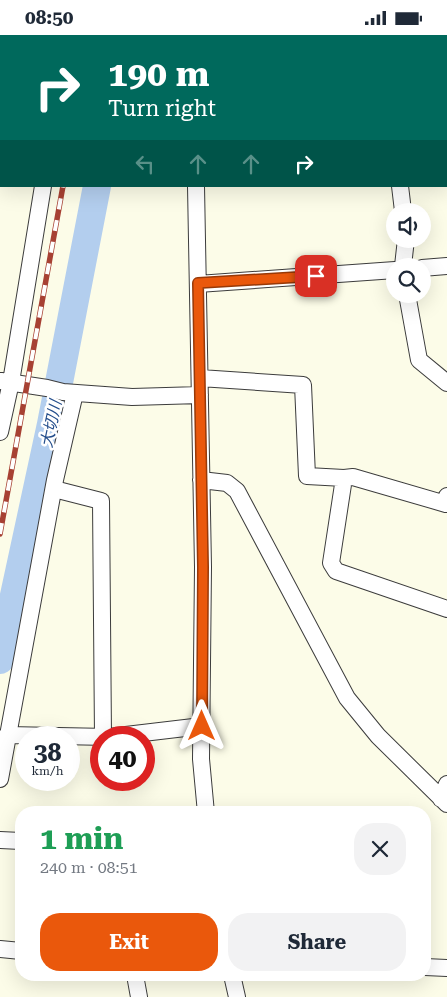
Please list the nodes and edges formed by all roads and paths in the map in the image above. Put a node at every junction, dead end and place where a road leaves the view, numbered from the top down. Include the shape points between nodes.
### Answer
1 (43, 187) edge
2 (196, 187) edge
3 (400, 187) edge
4 (402, 203) edge
5 (447, 266) edge
6 (431, 267) edge
7 (386, 271) edge
8 (198, 283) junction
9 (408, 303) edge
10 (200, 378) junction
11 (5, 381) edge
12 (447, 383) edge
13 (69, 393) junction
14 (200, 395) junction
15 (0, 432) edge
16 (344, 478) junction
17 (201, 480) junction
18 (54, 489) junction
19 (447, 502) edge
20 (447, 609) edge
21 (103, 726) edge
22 (202, 726) junction
23 (155, 731) edge
24 (7, 735) junction
25 (90, 737) edge
26 (0, 779) edge
27 (445, 795) edge
28 (205, 806) edge
29 (0, 840) edge
30 (15, 841) edge
31 (0, 949) edge
32 (15, 950) edge
33 (431, 967) edge
34 (447, 968) edge
35 (136, 981) edge
36 (233, 981) edge
37 (139, 997) edge
38 (237, 997) edge

1 - 11 street
2 - 8 street
3 - 4 street
5 - 6 street
7 - 8 street
8 - 10 street
9 - 12 street via 418,360
10 - 14 street
10 - 16 street via 303,385 307,476
11 - 13 street
11 - 15 street
13 - 14 street via 132,397
13 - 18 street
14 - 17 street
16 - 19 street via 352,477
16 - 20 street via 331,563 336,571
17 - 22 street
17 - 27 street via 227,483 237,491 347,698 378,736
18 - 21 street via 101,501
18 - 24 street
22 - 23 street
22 - 28 street
24 - 25 street
24 - 26 street
29 - 30 street
31 - 32 street
33 - 34 street
35 - 37 street
36 - 38 street

